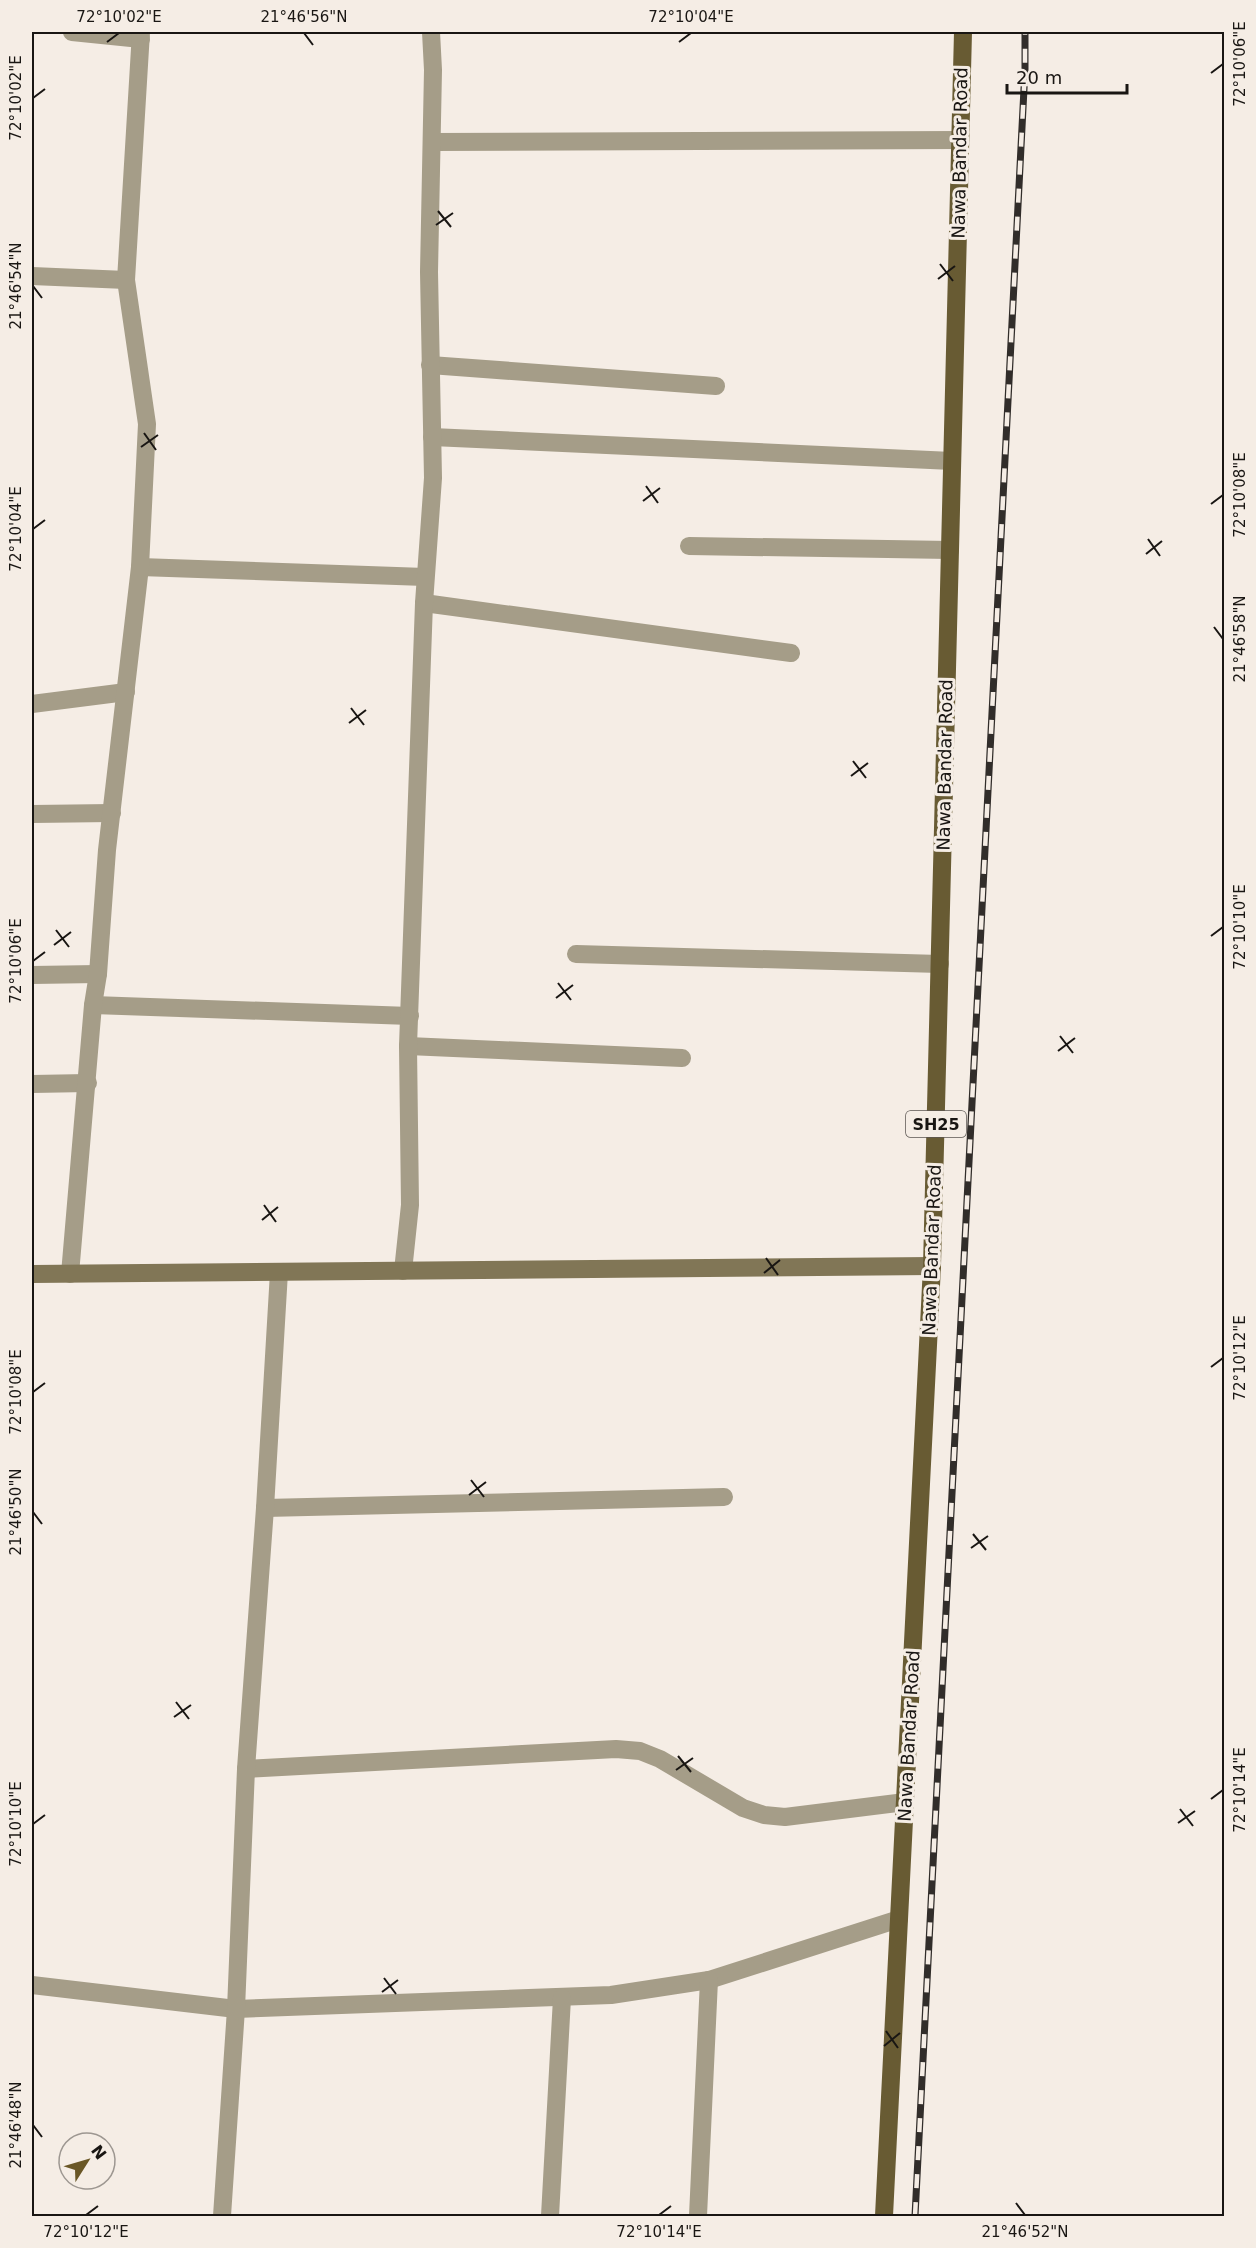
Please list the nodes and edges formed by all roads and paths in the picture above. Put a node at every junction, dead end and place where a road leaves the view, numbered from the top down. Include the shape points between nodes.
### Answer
1 (72, 32) edge
2 (431, 32) edge
3 (963, 32) edge
4 (141, 35) edge
5 (960, 140) junction
6 (432, 142) junction
7 (32, 276) edge
8 (126, 280) junction
9 (430, 365) junction
10 (716, 386) dead end
11 (432, 437) junction
12 (952, 461) junction
13 (689, 546) dead end
14 (950, 550) junction
15 (140, 567) junction
16 (425, 577) junction
17 (424, 603) junction
18 (791, 653) dead end
19 (126, 692) junction
20 (32, 704) edge
21 (112, 813) junction
22 (32, 814) edge
23 (576, 954) dead end
24 (940, 964) junction
25 (98, 974) junction
26 (32, 975) edge
27 (93, 1005) junction
28 (410, 1016) junction
29 (408, 1046) junction
30 (682, 1058) dead end
31 (88, 1083) junction
32 (32, 1084) edge
33 (932, 1266) junction
34 (404, 1271) junction
35 (279, 1272) junction
36 (32, 1274) edge
37 (70, 1274) junction
38 (724, 1497) dead end
39 (265, 1508) junction
40 (246, 1769) junction
41 (905, 1802) junction
42 (899, 1919) junction
43 (709, 1980) junction
44 (32, 1986) edge
45 (562, 1998) junction
46 (236, 2009) junction
47 (222, 2217) edge
48 (550, 2217) edge
49 (699, 2217) edge
50 (884, 2217) edge

1 - 4 street
2 - 6 street
3 - 5 main road, Nawa Bandar Road / SH25
4 - 8 street
5 - 6 street
5 - 12 main road, Nawa Bandar Road / SH25
6 - 9 street
7 - 8 street
8 - 15 street via 147,424
9 - 10 street
9 - 11 street
11 - 12 street
11 - 16 street via 433,478
12 - 14 main road, Nawa Bandar Road / SH25
13 - 14 street
14 - 24 main road, Nawa Bandar Road / SH25
15 - 16 street
15 - 19 street
16 - 17 street
17 - 18 street
17 - 28 street
19 - 20 street
19 - 21 street
21 - 22 street
21 - 25 street
23 - 24 street
24 - 33 main road, Nawa Bandar Road / SH25
25 - 26 street
25 - 27 street
27 - 28 street
27 - 31 street
28 - 29 street
29 - 30 street
29 - 34 street via 410,1205
31 - 32 street
31 - 37 street
33 - 34 main road
33 - 41 main road, Nawa Bandar Road / SH25
34 - 35 main road
35 - 37 main road
35 - 39 street
36 - 37 main road
38 - 39 street
39 - 40 street
40 - 41 street via 616,1749 640,1751 660,1759 743,1808 764,1815 785,1817
40 - 46 street
41 - 42 main road, Nawa Bandar Road / SH25
42 - 43 street
42 - 50 main road, Nawa Bandar Road / SH25
43 - 45 street
43 - 49 street
44 - 46 street
45 - 46 street
45 - 48 street
46 - 47 street

